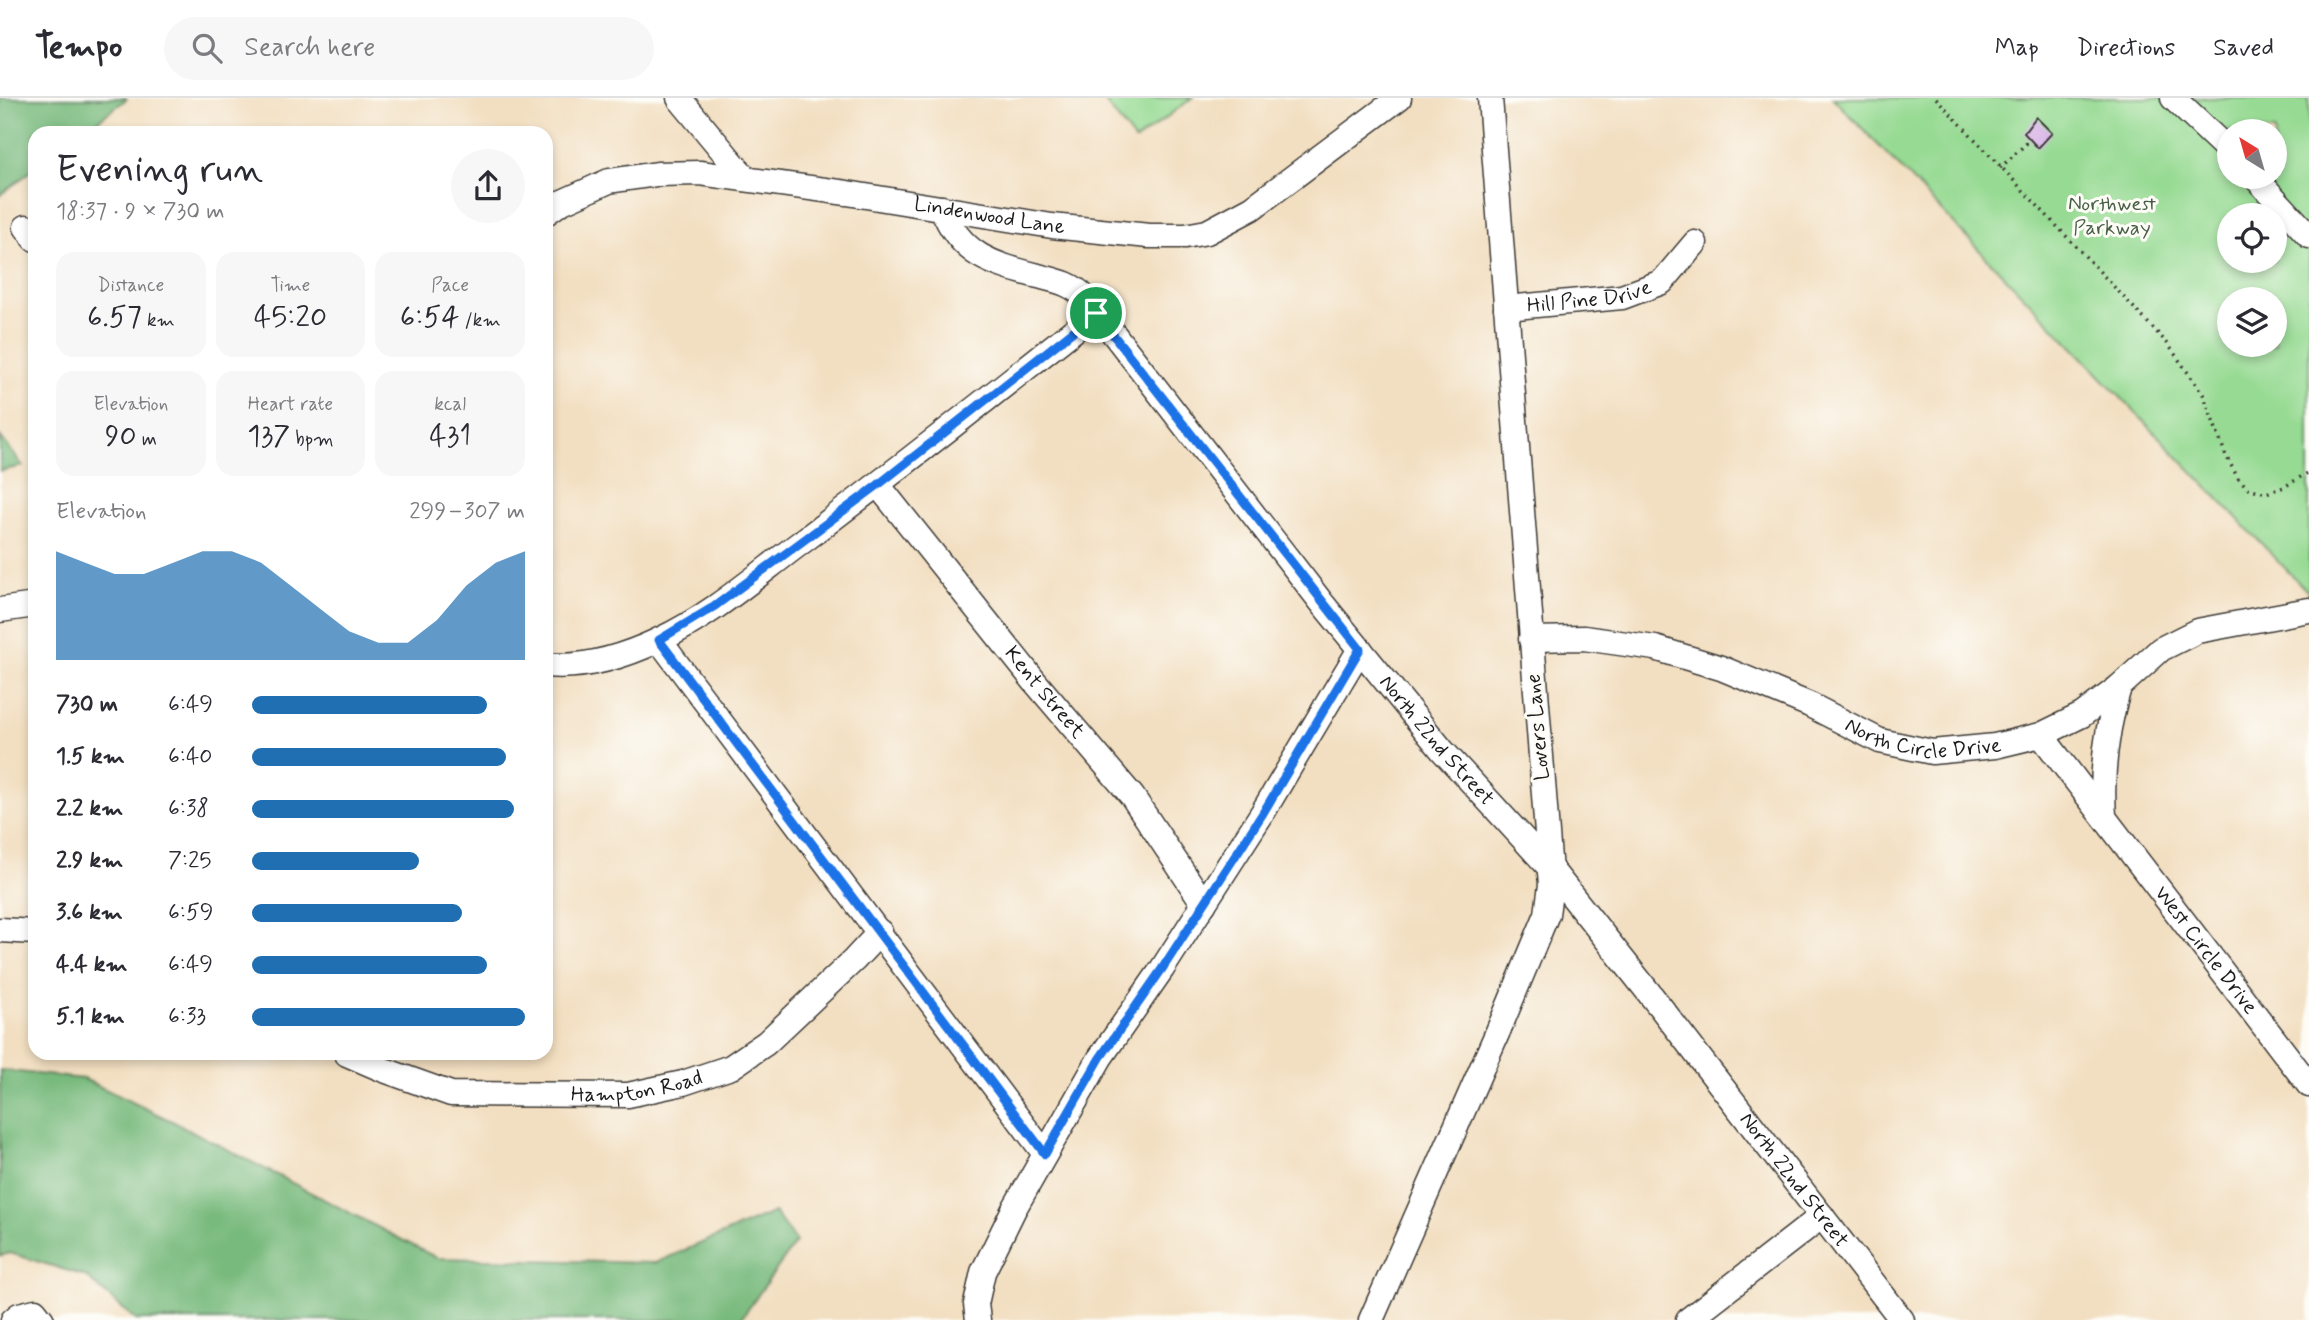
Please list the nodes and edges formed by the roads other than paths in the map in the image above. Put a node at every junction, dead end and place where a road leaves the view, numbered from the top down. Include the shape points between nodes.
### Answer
1 (678, 98) edge
2 (1399, 98) edge
3 (1490, 98) edge
4 (2174, 98) edge
5 (2217, 139) edge
6 (746, 179) junction
7 (2266, 189) edge
8 (553, 208) edge
9 (942, 208) junction
10 (2309, 236) edge
11 (1695, 243) dead end
12 (1506, 308) junction
13 (1096, 313) junction
14 (878, 485) junction
15 (28, 606) edge
16 (0, 610) edge
17 (2305, 617) edge
18 (1531, 639) junction
19 (659, 640) junction
20 (1360, 649) junction
21 (553, 665) edge
22 (2119, 687) junction
23 (2041, 735) junction
24 (2104, 816) junction
25 (1550, 868) junction
26 (1204, 904) junction
27 (0, 930) edge
28 (28, 932) edge
29 (880, 932) junction
30 (361, 1060) edge
31 (2309, 1085) edge
32 (1045, 1154) junction
33 (1822, 1216) junction
34 (13, 1320) edge
35 (42, 1320) edge
36 (978, 1320) edge
37 (1371, 1320) edge
38 (1688, 1320) edge
39 (1902, 1320) edge

1 - 6 street
2 - 9 street, Lindenwood Lane via 1252,208 1207,232 1149,236
3 - 12 street, Lovers Lane
4 - 5 street
6 - 8 street, Lindenwood Lane via 700,173 609,181
6 - 9 street, Lindenwood Lane
7 - 10 street
9 - 13 street, North 22nd Street via 954,232 974,254 1074,287
11 - 12 street, Hill Pine Drive via 1662,282 1622,297
12 - 18 street, Lovers Lane
13 - 14 street
13 - 20 street, North 22nd Street
14 - 19 street via 715,606
14 - 26 street, Kent Street via 1132,796
15 - 16 street
17 - 22 street, North Circle Drive via 2197,631 2161,649
18 - 23 street, North Circle Drive via 1584,638 1655,648 1721,668 1810,705 1880,741 1932,752 1995,746
18 - 25 street, Lovers Lane
19 - 21 street via 590,663
19 - 29 street
20 - 25 street, North 22nd Street via 1442,750
20 - 26 street
22 - 23 street, North Circle Drive via 2082,715
22 - 24 street via 2105,744
23 - 24 street, West Circle Drive
24 - 31 street, West Circle Drive
25 - 33 street, North 22nd Street
25 - 37 street, Lovers Lane via 1547,914
26 - 32 street via 1100,1058
27 - 28 street
29 - 30 street, Hampton Road via 766,1044 731,1067 683,1083 628,1095 451,1094
29 - 32 street
32 - 36 street via 983,1272 976,1304
33 - 38 street
33 - 39 street, North 22nd Street
34 - 35 street via 35,1311

